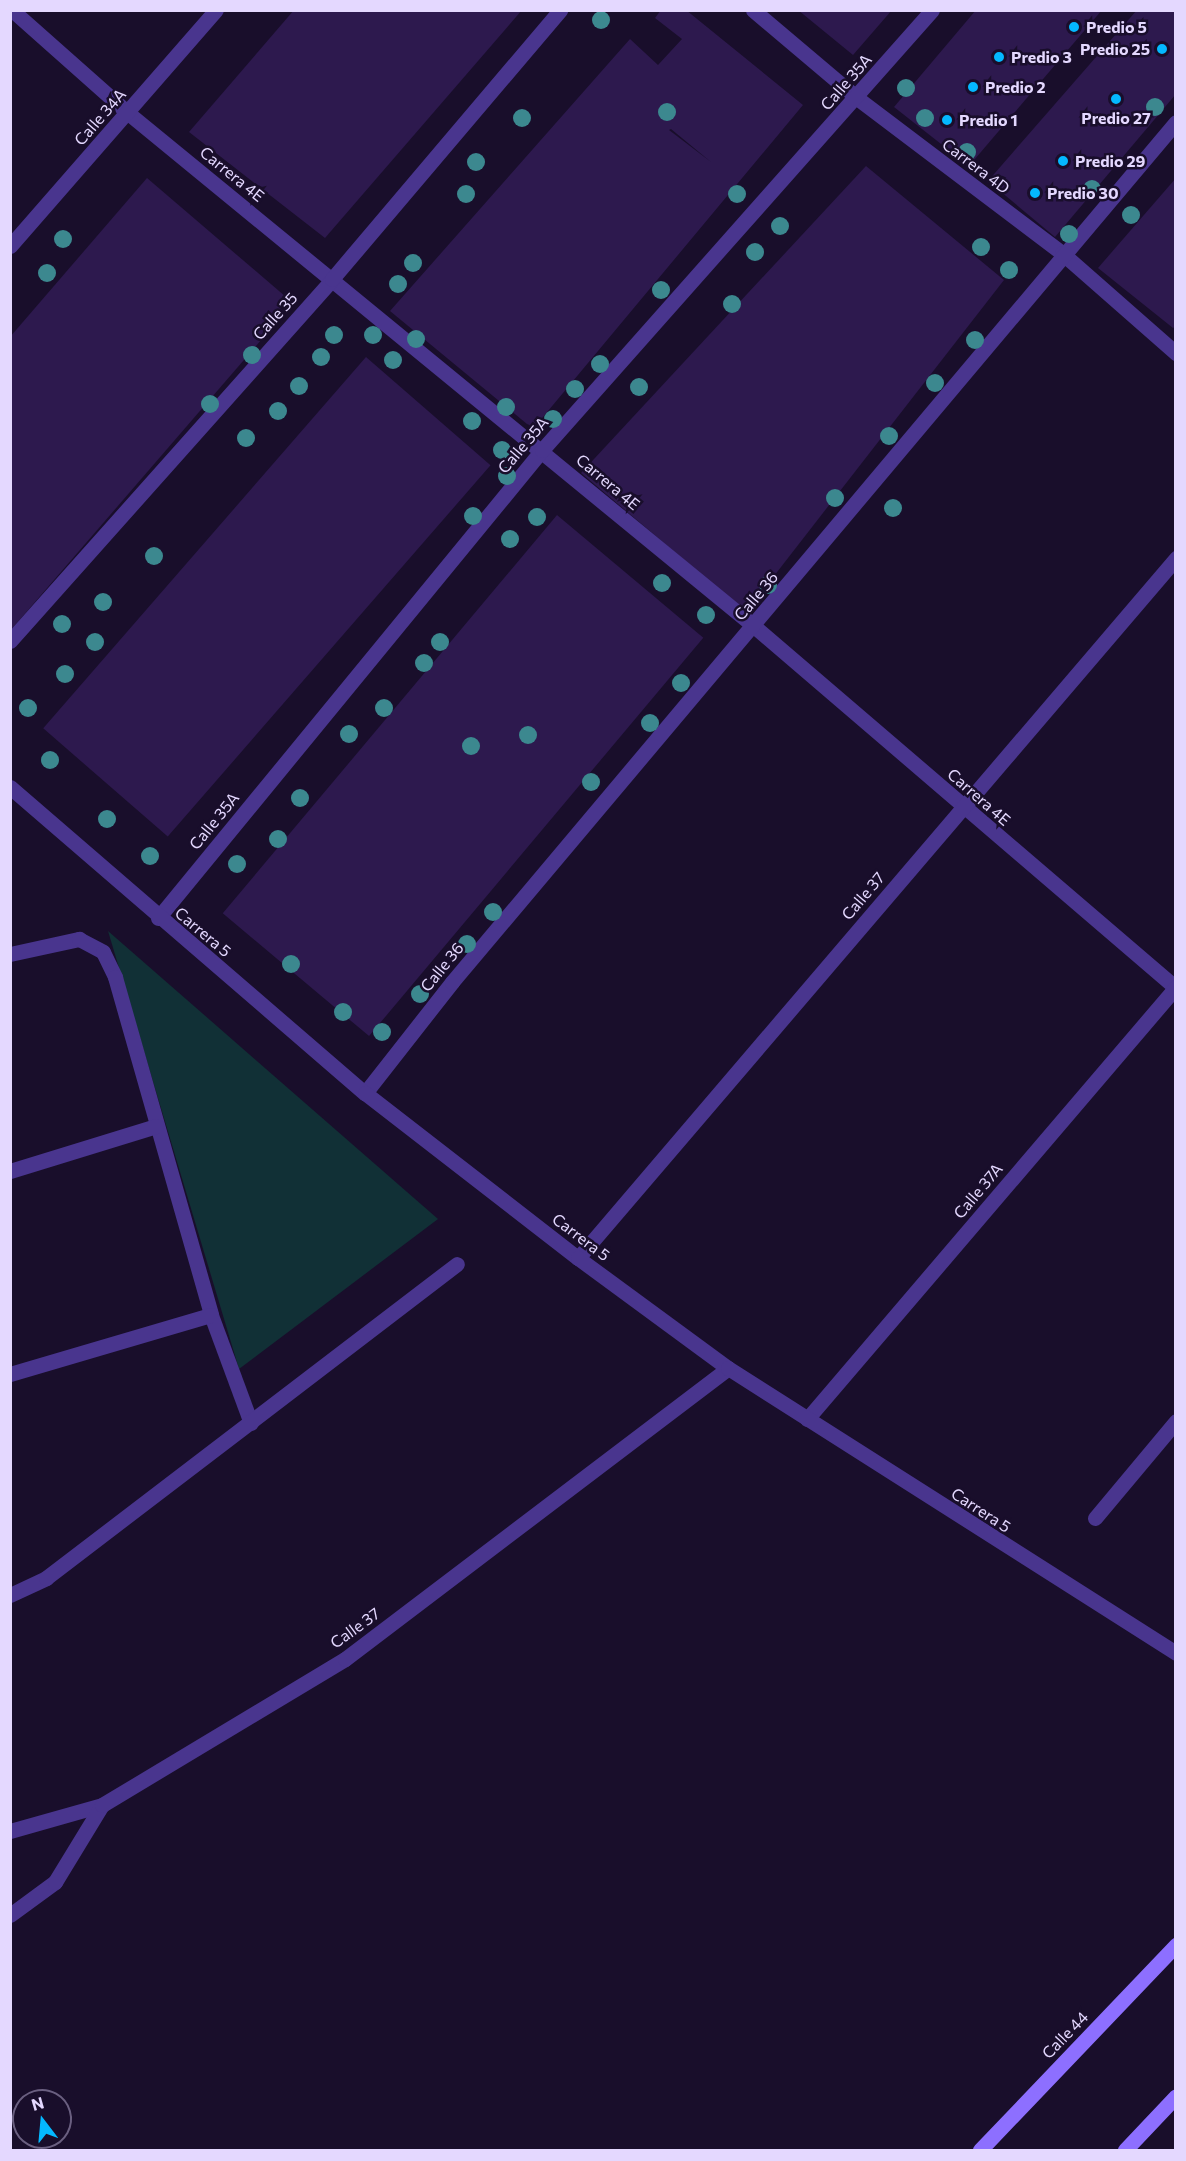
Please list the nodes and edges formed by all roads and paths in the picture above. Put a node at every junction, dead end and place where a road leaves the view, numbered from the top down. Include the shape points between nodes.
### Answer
1 (12, 10) edge
2 (216, 10) edge
3 (560, 10) edge
4 (753, 10) edge
5 (932, 10) edge
6 (857, 98) junction
7 (128, 113) junction
8 (1176, 122) edge
9 (10, 246) edge
10 (1062, 253) junction
11 (332, 279) junction
12 (1176, 353) edge
13 (542, 450) junction
14 (1176, 558) edge
15 (755, 627) junction
16 (10, 641) edge
17 (10, 787) edge
18 (962, 807) junction
19 (158, 918) junction
20 (10, 954) edge
21 (1175, 987) edge
22 (365, 1093) junction
23 (156, 1126) junction
24 (10, 1172) edge
25 (578, 1258) junction
26 (458, 1264) dead end
27 (211, 1315) junction
28 (728, 1368) junction
29 (10, 1374) edge
30 (807, 1419) junction
31 (1176, 1420) edge
32 (251, 1423) junction
33 (1095, 1518) dead end
34 (10, 1595) edge
35 (1176, 1653) edge
36 (102, 1805) junction
37 (10, 1831) edge
38 (10, 1916) edge
39 (1176, 1945) edge
40 (1176, 2096) edge
41 (980, 2151) edge
42 (1125, 2151) edge

1 - 7 street, Carrera 4E
2 - 7 street, Calle 34A
3 - 11 street, Calle 35
4 - 6 street, Carrera 4D
5 - 6 street, Calle 35A
6 - 10 street, Carrera 4D
6 - 13 street, Calle 35A
7 - 9 street, Calle 34A
7 - 11 street, Carrera 4E
8 - 10 street, Calle 36
10 - 12 street, Carrera 4D
10 - 15 street, Calle 36
11 - 13 street, Carrera 4E
11 - 16 street, Calle 35
13 - 15 street, Carrera 4E
13 - 19 street, Calle 35A
14 - 18 street, Calle 37
15 - 18 street, Carrera 4E
15 - 22 street, Calle 36 via 452,982
17 - 19 street, Carrera 5
18 - 21 street, Carrera 4E
18 - 25 street, Calle 37
19 - 22 street, Carrera 5
20 - 23 street via 79,939 103,952 115,977
21 - 30 street, Calle 37A
22 - 25 street, Carrera 5
23 - 24 street
23 - 27 street
25 - 28 street, Carrera 5
26 - 32 street
27 - 29 street
27 - 32 street
28 - 30 street, Carrera 5
28 - 36 street, Calle 37 via 345,1659
30 - 35 street, Carrera 5
31 - 33 street
32 - 34 street via 46,1578
36 - 37 street
36 - 38 street, Calle 37 via 55,1882
39 - 41 main road, Calle 44
40 - 42 main road

